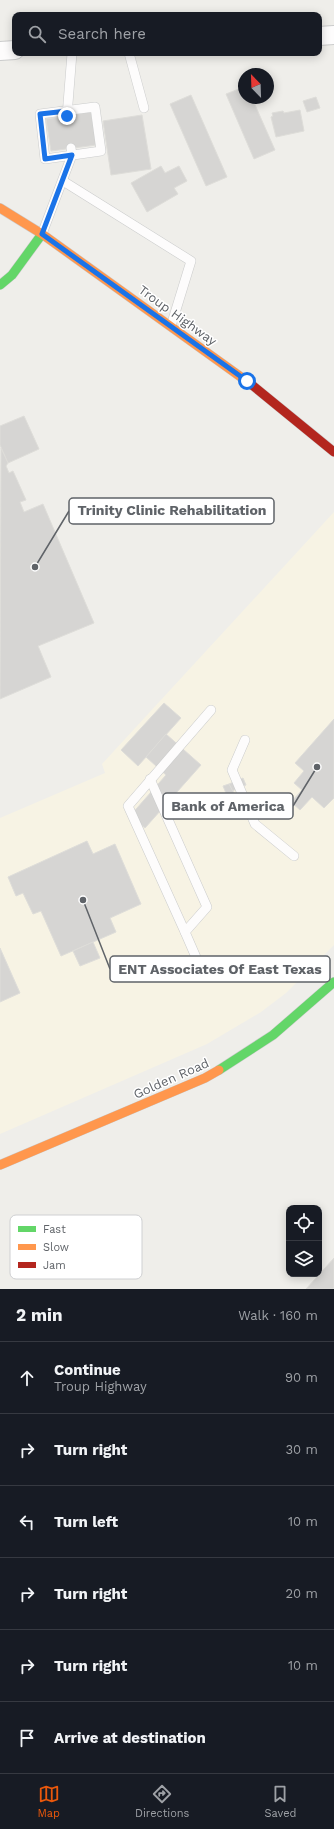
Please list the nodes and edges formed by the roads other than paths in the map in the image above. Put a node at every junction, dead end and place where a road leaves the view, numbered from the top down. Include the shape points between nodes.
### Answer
1 (334, 35) edge
2 (322, 36) edge
3 (12, 50) edge
4 (0, 51) edge
5 (72, 56) edge
6 (130, 56) edge
7 (144, 108) dead end
8 (67, 113) junction
9 (71, 152) junction
10 (63, 181) junction
11 (0, 208) edge
12 (42, 234) junction
13 (0, 285) edge
14 (171, 326) junction
15 (334, 452) edge
16 (212, 710) dead end
17 (245, 740) dead end
18 (150, 779) junction
19 (294, 856) dead end
20 (185, 932) junction
21 (202, 971) dead end
22 (334, 982) edge
23 (0, 1165) edge

1 - 2 street
3 - 4 street
5 - 8 lane
6 - 7 lane
8 - 9 lane via 40,114 45,159
8 - 9 lane via 95,107 101,151
9 - 10 lane
10 - 12 lane
10 - 14 lane via 191,261
11 - 12 street, Troup Highway
12 - 13 street via 12,275
12 - 14 street, Troup Highway
14 - 15 street, Troup Highway via 247,381
16 - 18 lane
17 - 19 lane via 232,770 255,824
18 - 20 lane via 128,806
18 - 20 lane via 207,907
20 - 21 lane
22 - 23 street, Golden Road via 297,1016 257,1047 223,1068

